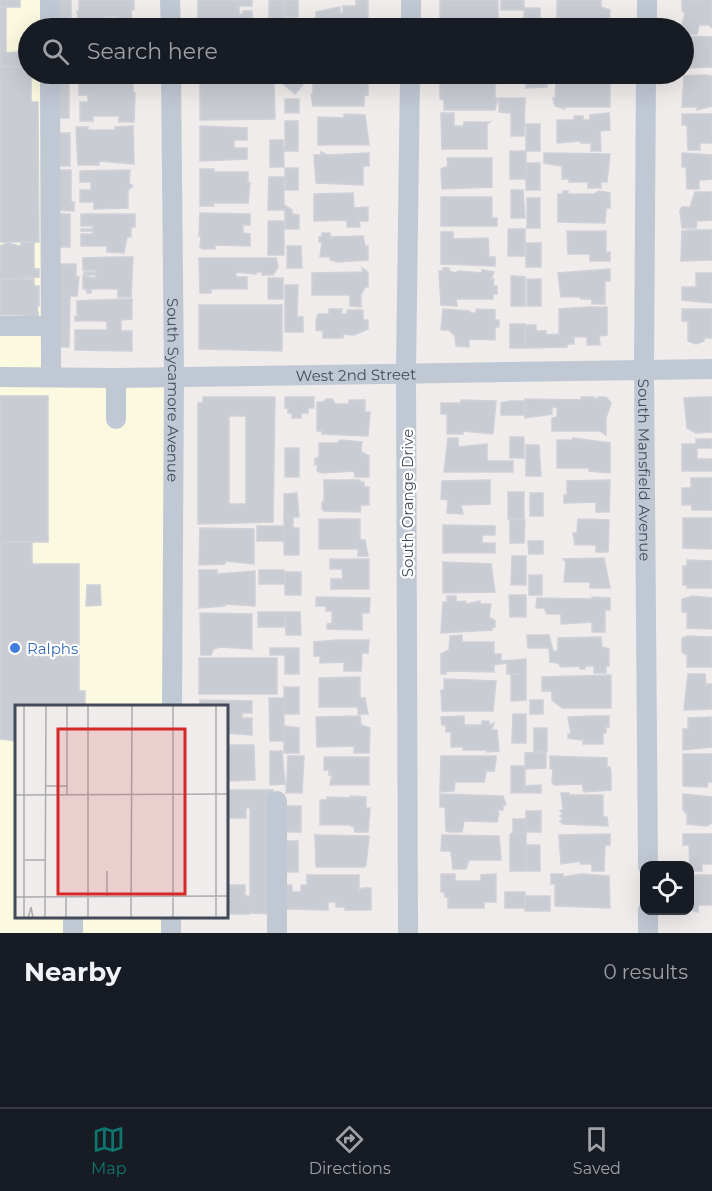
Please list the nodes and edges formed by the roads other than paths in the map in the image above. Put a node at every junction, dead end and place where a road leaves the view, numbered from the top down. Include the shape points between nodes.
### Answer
1 (50, 0) edge
2 (170, 0) edge
3 (411, 0) edge
4 (647, 0) edge
5 (50, 18) edge
6 (171, 18) edge
7 (411, 18) edge
8 (646, 18) edge
9 (50, 84) edge
10 (171, 84) edge
11 (410, 84) edge
12 (646, 84) edge
13 (0, 326) edge
14 (51, 326) junction
15 (644, 369) junction
16 (712, 369) edge
17 (406, 372) junction
18 (174, 376) junction
19 (0, 377) edge
20 (51, 377) junction
21 (116, 378) junction
22 (116, 419) dead end
23 (172, 705) edge
24 (277, 801) dead end
25 (648, 861) edge
26 (648, 915) edge
27 (277, 933) edge
28 (408, 933) edge
29 (648, 933) edge

1 - 5 street
2 - 6 street
3 - 7 street
4 - 8 street
9 - 14 street
10 - 18 street, South Sycamore Avenue
11 - 17 street, South Orange Drive
12 - 15 street, South Mansfield Avenue
13 - 14 street
14 - 20 street
15 - 16 street, West 2nd Street
15 - 17 street, West 2nd Street
15 - 25 street, South Mansfield Avenue
17 - 18 street, West 2nd Street
17 - 28 street, South Orange Drive
18 - 21 street, West 2nd Street
18 - 23 street, South Sycamore Avenue
19 - 20 street, West 2nd Street
20 - 21 street, West 2nd Street
21 - 22 street
24 - 27 street
26 - 29 street

